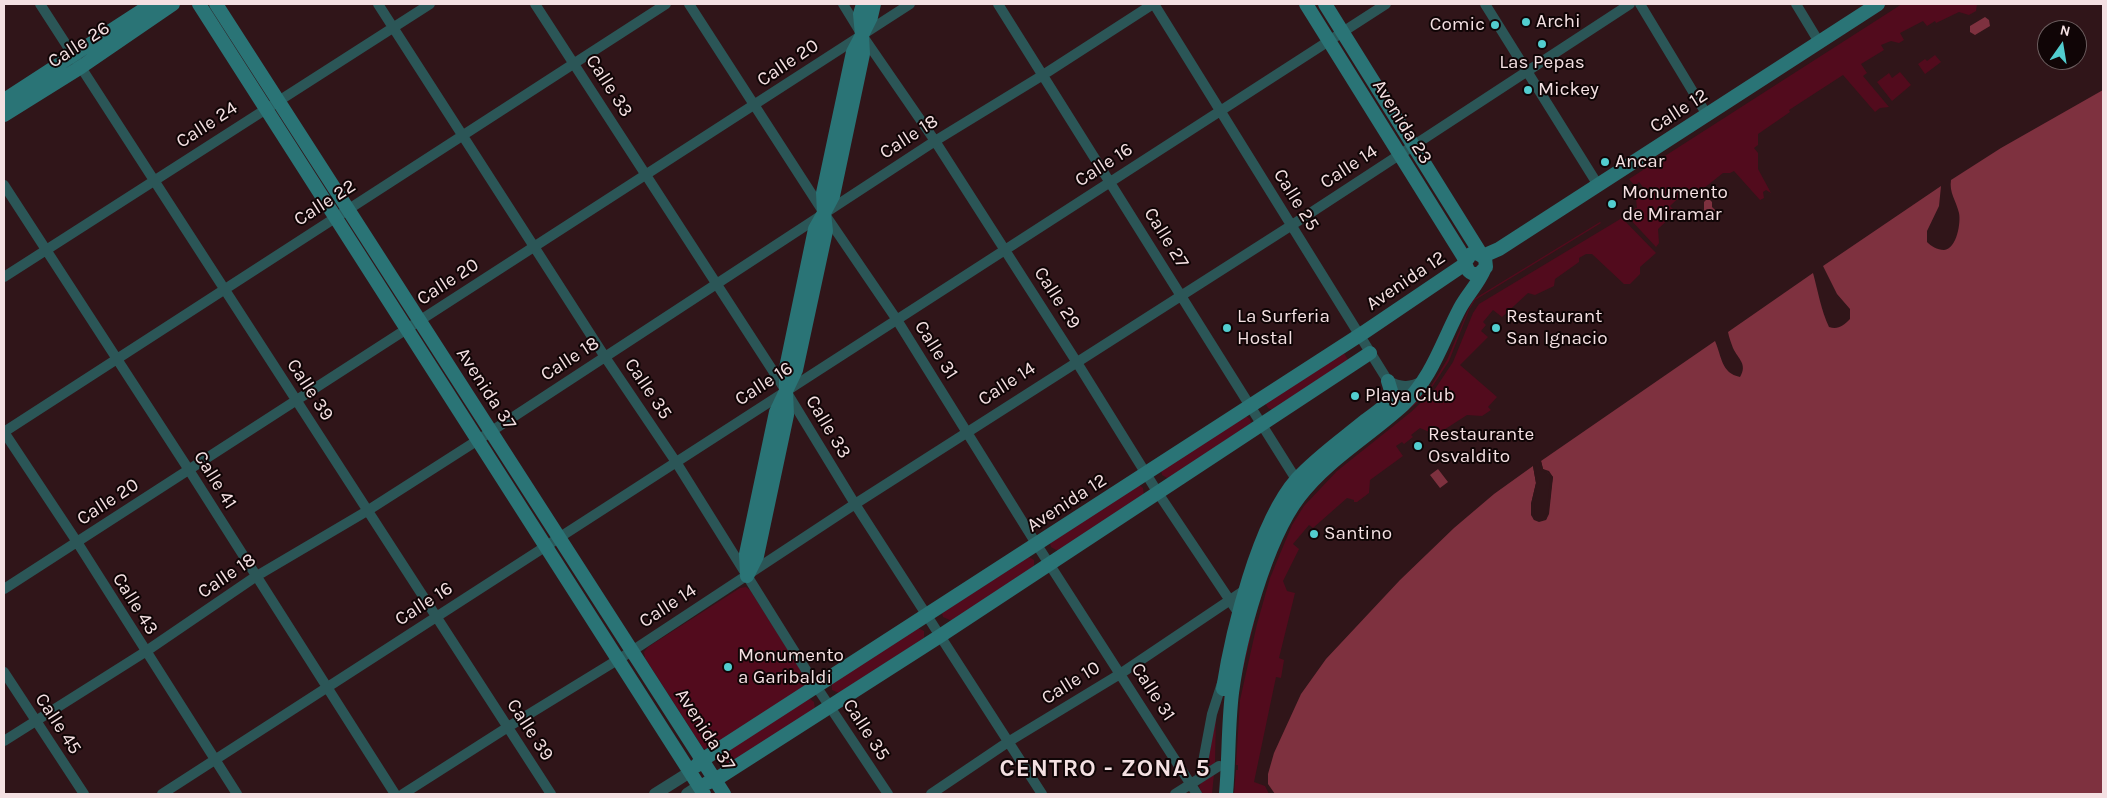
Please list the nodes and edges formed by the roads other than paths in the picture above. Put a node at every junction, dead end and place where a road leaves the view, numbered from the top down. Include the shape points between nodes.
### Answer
1 (40, 4) edge
2 (152, 4) edge
3 (173, 4) edge
4 (199, 4) edge
5 (216, 4) edge
6 (378, 4) edge
7 (430, 4) edge
8 (534, 4) edge
9 (666, 4) edge
10 (689, 4) edge
11 (843, 4) edge
12 (863, 4) edge
13 (874, 4) edge
14 (910, 4) edge
15 (998, 4) edge
16 (1153, 4) edge
17 (1306, 4) edge
18 (1325, 4) edge
19 (1386, 4) edge
20 (1485, 4) edge
21 (1630, 4) edge
22 (1640, 4) edge
23 (1796, 4) edge
24 (1878, 4) edge
25 (393, 28) junction
26 (1342, 32) junction
27 (862, 35) junction
28 (1329, 40) junction
29 (1819, 42) junction
30 (77, 61) junction
31 (573, 63) junction
32 (1527, 72) junction
33 (1043, 75) junction
34 (4, 100) edge
35 (278, 100) junction
36 (755, 106) junction
37 (266, 108) junction
38 (1220, 111) junction
39 (4, 115) edge
40 (1707, 115) junction
41 (462, 136) junction
42 (935, 141) junction
43 (1413, 145) junction
44 (1400, 154) junction
45 (646, 175) junction
46 (154, 181) junction
47 (1110, 182) junction
48 (4, 185) edge
49 (1598, 185) junction
50 (348, 209) junction
51 (824, 213) junction
52 (336, 218) junction
53 (1292, 225) junction
54 (534, 247) junction
55 (46, 250) junction
56 (1005, 250) junction
57 (1484, 262) junction
58 (1466, 263) junction
59 (4, 277) edge
60 (716, 284) junction
61 (224, 289) junction
62 (1181, 295) junction
63 (897, 320) junction
64 (420, 321) junction
65 (407, 329) junction
66 (1358, 336) junction
67 (1370, 353) junction
68 (605, 357) junction
69 (115, 358) junction
70 (1076, 361) junction
71 (1425, 380) junction
72 (1388, 381) junction
73 (786, 391) junction
74 (296, 399) junction
75 (1251, 406) junction
76 (1262, 424) junction
77 (4, 432) edge
78 (491, 432) junction
79 (966, 432) junction
80 (478, 440) junction
81 (676, 462) junction
82 (189, 470) junction
83 (1146, 474) junction
84 (1300, 486) junction
85 (1158, 493) junction
86 (855, 504) junction
87 (367, 511) junction
88 (559, 538) junction
89 (77, 542) junction
90 (1037, 545) junction
91 (546, 546) junction
92 (1050, 564) junction
93 (747, 576) junction
94 (256, 577) junction
95 (4, 589) edge
96 (1251, 591) junction
97 (1230, 600) junction
98 (1239, 614) junction
99 (438, 616) junction
100 (927, 616) junction
101 (940, 636) junction
102 (632, 651) junction
103 (145, 652) junction
104 (618, 660) junction
105 (1227, 668) junction
106 (4, 672) edge
107 (1120, 674) junction
108 (816, 686) junction
109 (328, 687) junction
110 (829, 706) junction
111 (36, 720) junction
112 (508, 727) junction
113 (4, 741) edge
114 (1008, 742) junction
115 (214, 760) junction
116 (702, 760) junction
117 (1219, 766) junction
118 (690, 772) junction
119 (715, 780) junction
120 (1195, 781) junction
121 (702, 790) edge
122 (84, 794) edge
123 (162, 794) edge
124 (237, 794) edge
125 (395, 794) edge
126 (404, 794) edge
127 (551, 794) edge
128 (656, 794) edge
129 (687, 794) edge
130 (724, 794) edge
131 (888, 794) edge
132 (931, 794) edge
133 (1042, 794) edge
134 (1174, 794) edge
135 (1197, 794) edge
136 (1217, 794) edge
137 (1226, 794) edge

1 - 30 street, Calle 39
2 - 30 main road, Calle 26
3 - 30 main road, Calle 26
4 - 37 main road, Avenida 37
5 - 35 main road, Avenida 37
6 - 25 street, Calle 35
7 - 25 street, Calle 24
8 - 31 street, Calle 33
9 - 31 street, Calle 22
10 - 36 street, Calle 31
11 - 27 street, Calle 29
12 - 27 main road via 860,14
13 - 27 main road
14 - 27 street, Calle 20
15 - 33 street, Calle 27
16 - 33 street, Calle 18
16 - 38 street, Calle 25
17 - 28 main road, Avenida 23
18 - 26 main road, Avenida 23
19 - 26 street, Calle 16
20 - 32 street
21 - 32 street, Calle 14
22 - 40 street
23 - 29 street
24 - 29 main road, Calle 12
25 - 35 street, Calle 24
25 - 41 street, Calle 35
26 - 28 street, Calle 16
26 - 43 main road, Avenida 23
27 - 36 street, Calle 20
27 - 42 street, Calle 29
27 - 51 main road via 852,52 848,70 823,193
28 - 38 street, Calle 16
28 - 44 main road, Avenida 23
29 - 40 main road, Calle 12
30 - 34 main road, Calle 26
30 - 39 main road, Calle 26
30 - 46 street, Calle 39
31 - 41 street, Calle 22
31 - 45 street, Calle 33
32 - 43 street, Calle 14
32 - 49 street
33 - 42 street, Calle 18
33 - 47 street, Calle 27
35 - 37 street, Calle 24
35 - 50 main road, Avenida 37
36 - 45 street, Calle 20
36 - 51 street, Calle 31
37 - 46 street, Calle 24
37 - 52 main road, Avenida 37
38 - 47 street, Calle 16
38 - 53 street, Calle 25
40 - 49 main road, Calle 12
41 - 50 street, Calle 22
41 - 54 street, Calle 35
42 - 51 street, Calle 18
42 - 56 street, Calle 29
43 - 44 street, Calle 14
43 - 57 main road, Avenida 23
44 - 53 street, Calle 14
44 - 58 main road, Avenida 23
45 - 54 street, Calle 20
45 - 60 street, Calle 33
46 - 55 street, Calle 24
46 - 61 street, Calle 39
47 - 56 street, Calle 16
47 - 62 street, Calle 27
48 - 55 street, Calle 41
49 - 57 main road, Calle 12
50 - 52 street, Calle 22
50 - 64 main road, Avenida 37
51 - 60 street, Calle 18
51 - 63 street, Calle 31
51 - 73 main road via 813,238 786,368
52 - 61 street, Calle 22
52 - 65 main road, Avenida 37
53 - 62 street, Calle 14
53 - 66 street, Calle 25
54 - 64 street, Calle 20
54 - 68 street, Calle 35
55 - 59 street, Calle 24
55 - 69 street, Calle 41
56 - 63 street, Calle 16
56 - 70 street, Calle 29
57 - 58 main road via 1479,274 1468,270
57 - 71 main road via 1480,281 1462,305
58 - 66 main road, Avenida 12
60 - 68 street, Calle 18
60 - 73 street, Calle 33
61 - 69 street, Calle 22
61 - 74 street, Calle 39
62 - 70 street, Calle 14
62 - 75 street, Calle 27
63 - 73 street, Calle 16
63 - 79 street, Calle 31
64 - 65 street, Calle 20
64 - 78 main road, Avenida 37
65 - 74 street, Calle 20
65 - 80 main road, Avenida 37
66 - 67 street, Calle 25
66 - 75 main road, Avenida 12
67 - 72 street, Calle 25
67 - 76 main road
68 - 78 street, Calle 18
68 - 81 street, Calle 35
69 - 77 street, Calle 22
69 - 82 street, Calle 41
70 - 79 street, Calle 14
70 - 83 street, Calle 29
71 - 72 street via 1406,386
71 - 84 main road via 1402,406
72 - 84 main road via 1392,394 1387,404 1322,456
73 - 81 street, Calle 16
73 - 86 street, Calle 33
73 - 93 main road via 776,412 748,544
74 - 82 street, Calle 20
74 - 87 street, Calle 39
75 - 76 street, Calle 27
75 - 83 main road, Avenida 12
76 - 84 street, Calle 27
76 - 85 main road
77 - 89 street, Calle 43
78 - 80 street, Calle 18
78 - 88 main road, Avenida 37
79 - 86 street, Calle 14
79 - 90 street, Calle 31
80 - 87 street, Calle 18
80 - 91 main road, Avenida 37
81 - 88 street, Calle 16
81 - 93 street, Calle 35
82 - 89 street, Calle 20
82 - 94 street, Calle 41
83 - 85 street, Calle 29
83 - 90 main road, Avenida 12
84 - 96 main road via 1271,524
85 - 92 main road
85 - 97 street, Calle 29
86 - 93 street, Calle 14
86 - 100 street, Calle 33
87 - 94 street, Calle 18
87 - 99 street, Calle 39
88 - 91 street, Calle 16
88 - 102 main road, Avenida 37
89 - 95 street, Calle 20
89 - 103 street, Calle 43
90 - 92 street, Calle 31
90 - 100 main road, Avenida 12
91 - 99 street, Calle 16
91 - 104 main road, Avenida 37
92 - 101 main road
92 - 107 street, Calle 31
93 - 102 street, Calle 14
93 - 108 street, Calle 35
94 - 103 street, Calle 18
94 - 109 street, Calle 41
96 - 97 street, Calle 10
96 - 98 main road
96 - 137 main road via 1233,690
97 - 98 street, Calle 29
97 - 107 street, Calle 10
98 - 105 main road
99 - 109 street, Calle 16
99 - 112 street, Calle 39
100 - 101 street, Calle 33
100 - 108 main road, Avenida 12
101 - 110 main road
101 - 114 street, Calle 33
102 - 104 street, Calle 14
102 - 116 main road, Avenida 37
103 - 111 street, Calle 18
103 - 115 street, Calle 43
104 - 112 street, Calle 14
104 - 118 main road, Avenida 37
105 - 117 main road via 1220,717
105 - 120 street
106 - 111 street, Calle 45
107 - 114 street, Calle 10
107 - 120 street, Calle 31
108 - 110 street, Calle 35
108 - 116 main road, Avenida 12
109 - 115 street, Calle 16
109 - 125 street, Calle 41
110 - 119 main road
110 - 131 street, Calle 35
111 - 113 street, Calle 18
111 - 122 street, Calle 45
112 - 126 street, Calle 14
112 - 127 street, Calle 39
114 - 132 street, Calle 10
114 - 133 street, Calle 33
115 - 123 street, Calle 16
115 - 124 street, Calle 43
116 - 118 main road, Avenida 12
116 - 119 main road, Avenida 37
117 - 120 street
117 - 136 main road
118 - 121 main road, Avenida 37
118 - 128 street
119 - 121 main road
119 - 130 main road, Avenida 37
120 - 134 street
120 - 135 street, Calle 31
121 - 129 street

